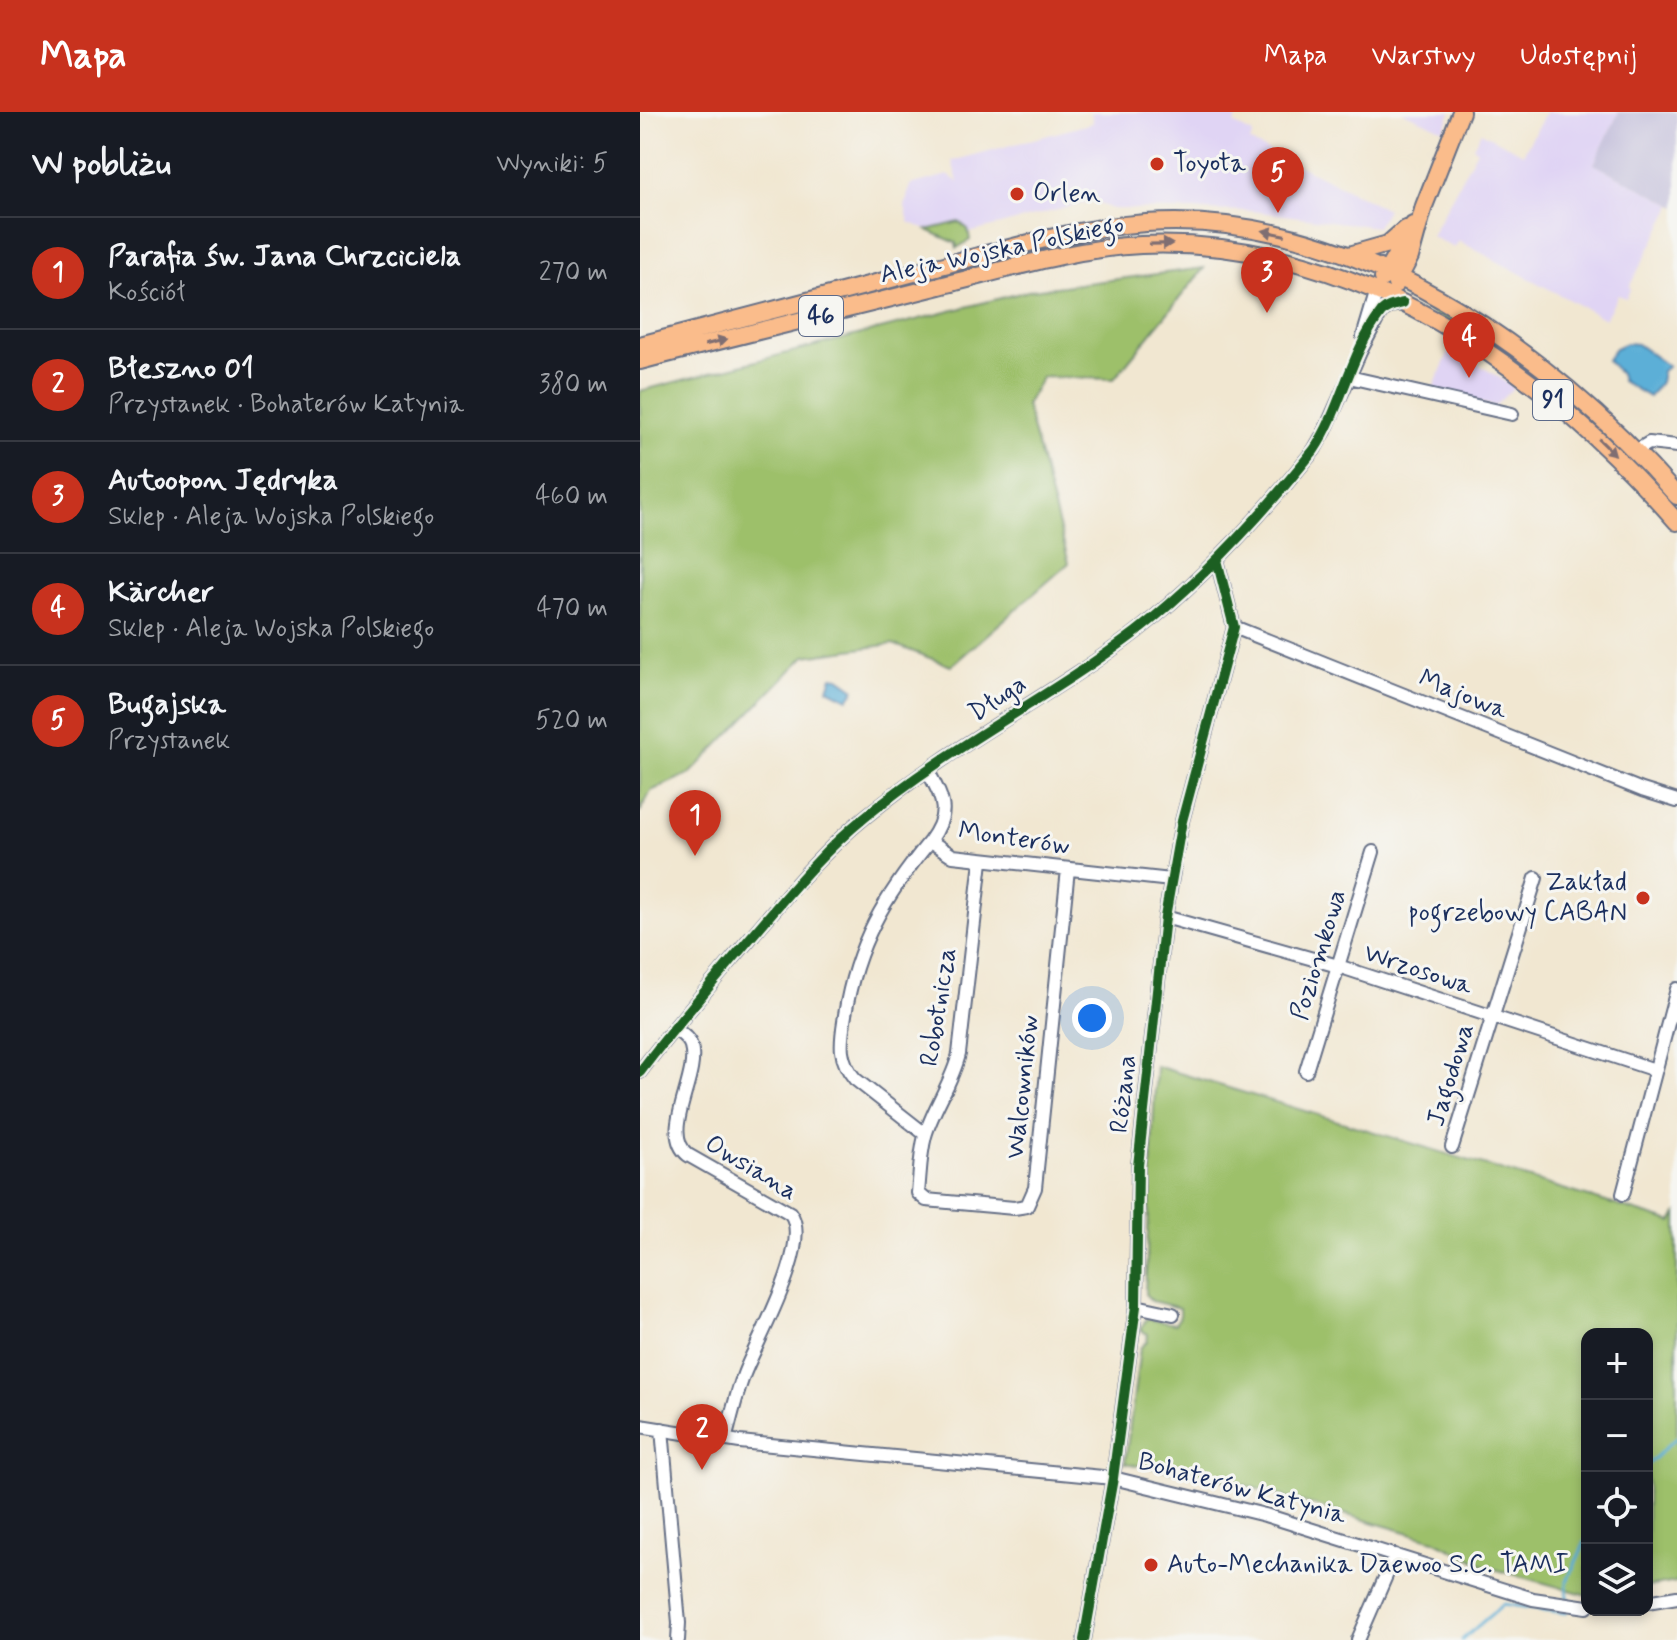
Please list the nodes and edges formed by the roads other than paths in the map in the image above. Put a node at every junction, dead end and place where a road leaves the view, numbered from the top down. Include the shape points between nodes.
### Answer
1 (1461, 112) edge
2 (1424, 206) junction
3 (1349, 255) junction
4 (1393, 274) junction
5 (1390, 297) junction
6 (640, 345) edge
7 (1360, 352) junction
8 (640, 361) edge
9 (1349, 377) junction
10 (1512, 414) dead end
11 (1677, 446) edge
12 (1636, 451) junction
13 (1677, 496) edge
14 (1677, 522) edge
15 (1217, 560) junction
16 (1234, 627) junction
17 (928, 771) junction
18 (1677, 801) edge
19 (930, 841) junction
20 (1373, 852) dead end
21 (981, 861) junction
22 (1068, 869) junction
23 (1536, 878) dead end
24 (1171, 880) junction
25 (1165, 917) junction
26 (1338, 966) junction
27 (1677, 989) edge
28 (1491, 1017) junction
29 (674, 1028) junction
30 (1655, 1070) junction
31 (1306, 1071) dead end
32 (640, 1072) edge
33 (925, 1134) junction
34 (1452, 1147) dead end
35 (1623, 1194) dead end
36 (926, 1200) joint
37 (1136, 1306) junction
38 (1173, 1314) dead end
39 (640, 1426) edge
40 (662, 1429) junction
41 (725, 1440) junction
42 (1113, 1478) junction
43 (1395, 1555) junction
44 (1677, 1597) edge
45 (1653, 1601) edge
46 (1581, 1606) edge
47 (678, 1640) edge
48 (1084, 1640) edge
49 (1358, 1640) edge

1 - 2 main road
2 - 3 main road via 1393,242
2 - 4 main road
3 - 4 main road, Aleja Wojska Polskiego / 91
3 -> 6 main road, Aleja Wojska Polskiego / 46 via 1255,229 1202,222 1130,224 1049,238
4 - 5 main road
4 - 12 main road, Aleja Wojska Polskiego / 91 via 1529,359
5 - 7 street, Długa via 1391,306 1381,312
5 - 7 street, Długa via 1367,316
8 -> 5 main road, Aleja Wojska Polskiego / 46 via 1047,260 1138,245 1249,250 1345,277
5 -> 14 main road, Aleja Wojska Polskiego / 91 via 1491,354 1550,398 1607,447
7 - 9 street, Długa
9 - 10 street
9 - 15 street, Długa via 1314,450
11 - 12 street via 1649,443
12 - 13 main road, Aleja Wojska Polskiego / 91
15 - 16 street, Różana
15 - 17 street, Długa via 1135,632
16 - 18 street, Majowa
16 - 24 street, Różana
17 - 19 street, Monterów via 944,809
17 - 29 street, Długa via 829,848
19 - 21 street, Monterów via 953,856
19 - 33 street via 864,941 849,986 840,1049 855,1079
20 - 26 street, Poziomkowa
21 - 22 street, Monterów
21 - 33 street, Robotnicza via 959,1054
22 - 24 street, Monterów
22 - 36 street, Walcowników via 1031,1199 1027,1206 1014,1208
23 - 28 street, Jagodowa
24 - 25 street, Różana
25 - 26 street, Wrzosowa
25 - 37 street, Różana via 1138,1166
26 - 28 street, Wrzosowa
26 - 31 street, Poziomkowa
27 - 30 street
28 - 30 street, Wrzosowa
28 - 34 street, Jagodowa
29 - 32 street, Długa
29 - 41 street, Owsiana via 691,1046 676,1137 679,1147 790,1213 797,1228 784,1282 744,1375
30 - 35 street
33 - 36 street, Robotnicza via 918,1193
37 - 38 street
37 - 42 street, Różana
39 - 40 street, Bohaterów Katynia
40 - 41 street, Bohaterów Katynia
40 - 47 street
41 - 42 street, Bohaterów Katynia
42 - 43 street, Bohaterów Katynia via 1265,1515
42 - 48 street, Różana
43 - 46 street, Bohaterów Katynia via 1533,1599
43 - 49 street
44 - 45 street

